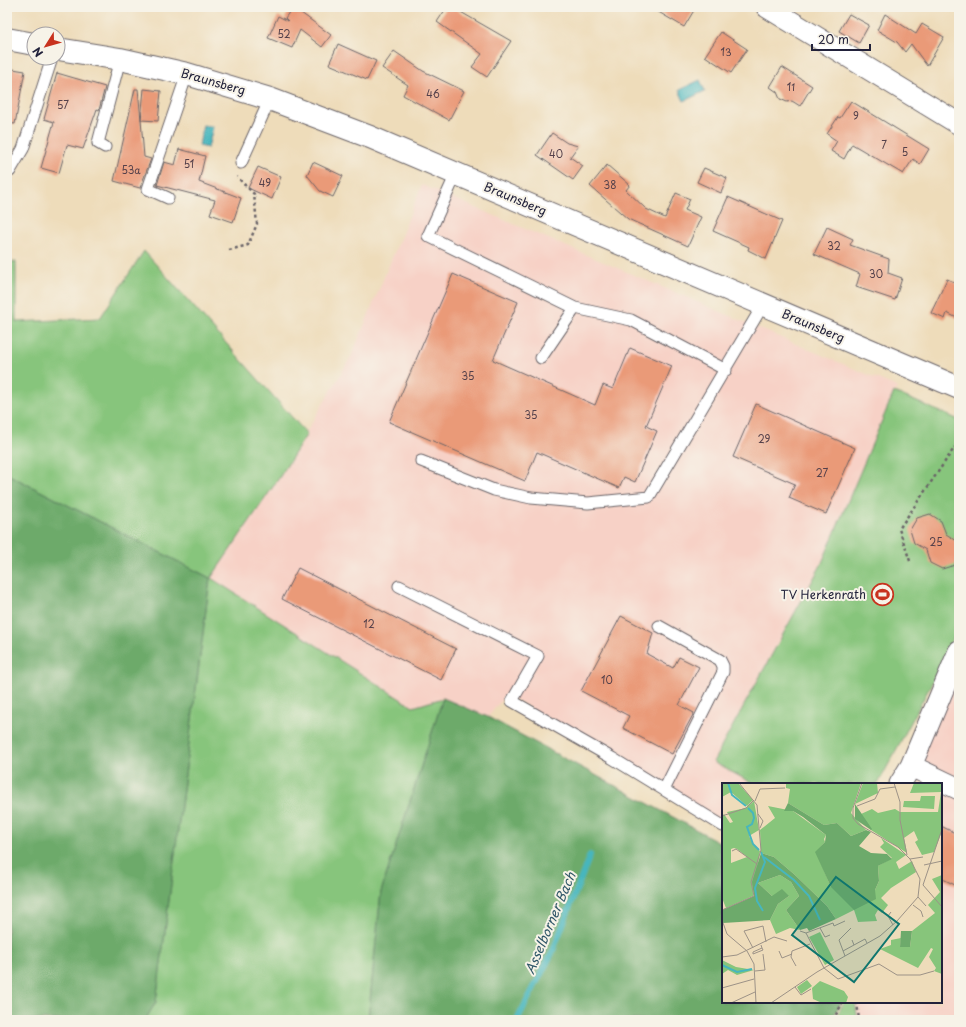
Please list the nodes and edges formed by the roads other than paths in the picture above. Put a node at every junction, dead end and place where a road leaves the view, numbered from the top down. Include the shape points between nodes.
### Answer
1 (767, 7) edge
2 (7, 39) edge
3 (26, 43) edge
4 (66, 50) edge
5 (120, 59) junction
6 (49, 66) edge
7 (187, 74) junction
8 (270, 99) junction
9 (959, 124) edge
10 (105, 147) dead end
11 (240, 163) road end
12 (7, 171) edge
13 (456, 174) junction
14 (168, 198) dead end
15 (763, 305) junction
16 (575, 308) junction
17 (541, 358) dead end
18 (726, 370) junction
19 (959, 388) edge
20 (421, 461) dead end
21 (399, 586) dead end
22 (660, 626) dead end
23 (959, 651) edge
24 (911, 766) junction
25 (901, 783) edge
26 (959, 789) edge
27 (664, 790) junction
28 (722, 825) edge

1 - 9 street
2 - 3 main road
4 - 5 main road, Braunsberg
5 - 7 main road, Braunsberg
5 - 10 lane via 98,143
6 - 12 lane via 23,149 10,171
7 - 8 main road, Braunsberg
7 - 14 lane via 148,189
8 - 11 lane
8 - 13 main road, Braunsberg via 370,137
13 - 15 main road, Braunsberg
13 - 16 lane via 428,236
15 - 18 lane
15 - 19 main road, Braunsberg
16 - 17 lane
16 - 18 lane via 630,320
18 - 20 lane via 649,497 588,503 531,498 494,490
21 - 27 lane via 538,656 512,701
22 - 27 lane via 720,660 723,666 723,672
23 - 24 street
24 - 25 street
24 - 26 street
27 - 28 lane

